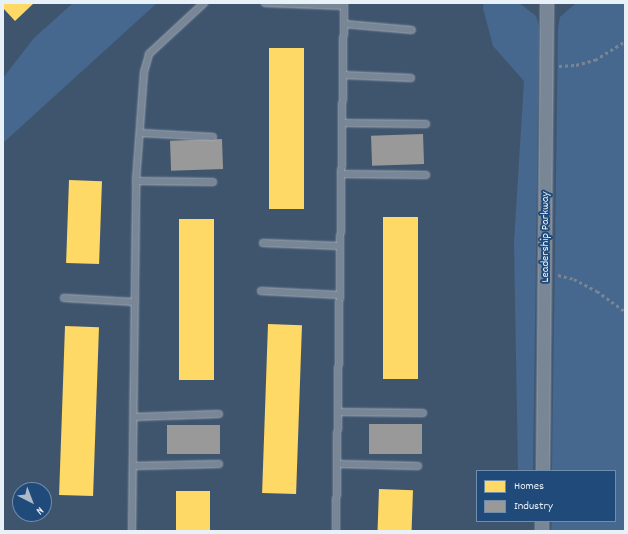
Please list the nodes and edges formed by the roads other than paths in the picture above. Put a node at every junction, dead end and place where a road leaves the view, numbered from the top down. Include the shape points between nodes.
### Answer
1 (204, 3) edge
2 (265, 3) edge
3 (547, 3) edge
4 (344, 4) edge
5 (344, 24) junction
6 (412, 30) dead end
7 (343, 75) junction
8 (411, 78) dead end
9 (342, 123) junction
10 (426, 124) dead end
11 (141, 133) junction
12 (213, 137) dead end
13 (341, 174) junction
14 (426, 175) dead end
15 (136, 181) junction
16 (213, 182) dead end
17 (263, 243) dead end
18 (340, 246) junction
19 (261, 291) dead end
20 (340, 295) junction
21 (64, 298) dead end
22 (135, 302) junction
23 (338, 412) junction
24 (423, 413) dead end
25 (219, 414) dead end
26 (134, 417) junction
27 (219, 464) dead end
28 (337, 464) junction
29 (133, 466) junction
30 (418, 466) dead end
31 (543, 470) edge
32 (132, 531) edge
33 (336, 531) edge

1 - 11 lane via 149,54 144,72
2 - 4 lane
3 - 31 street, Leadership Parkway
4 - 5 lane
5 - 6 lane
5 - 7 lane
7 - 8 lane
7 - 9 lane
9 - 10 lane
9 - 13 lane
11 - 12 lane
11 - 15 lane
13 - 14 lane
13 - 18 lane
15 - 16 lane
15 - 22 lane
17 - 18 lane
18 - 20 lane
19 - 20 lane
20 - 23 lane
21 - 22 lane
22 - 26 lane
23 - 24 lane
23 - 28 lane
25 - 26 lane
26 - 29 lane
27 - 29 lane
28 - 30 lane
28 - 33 lane
29 - 32 lane

